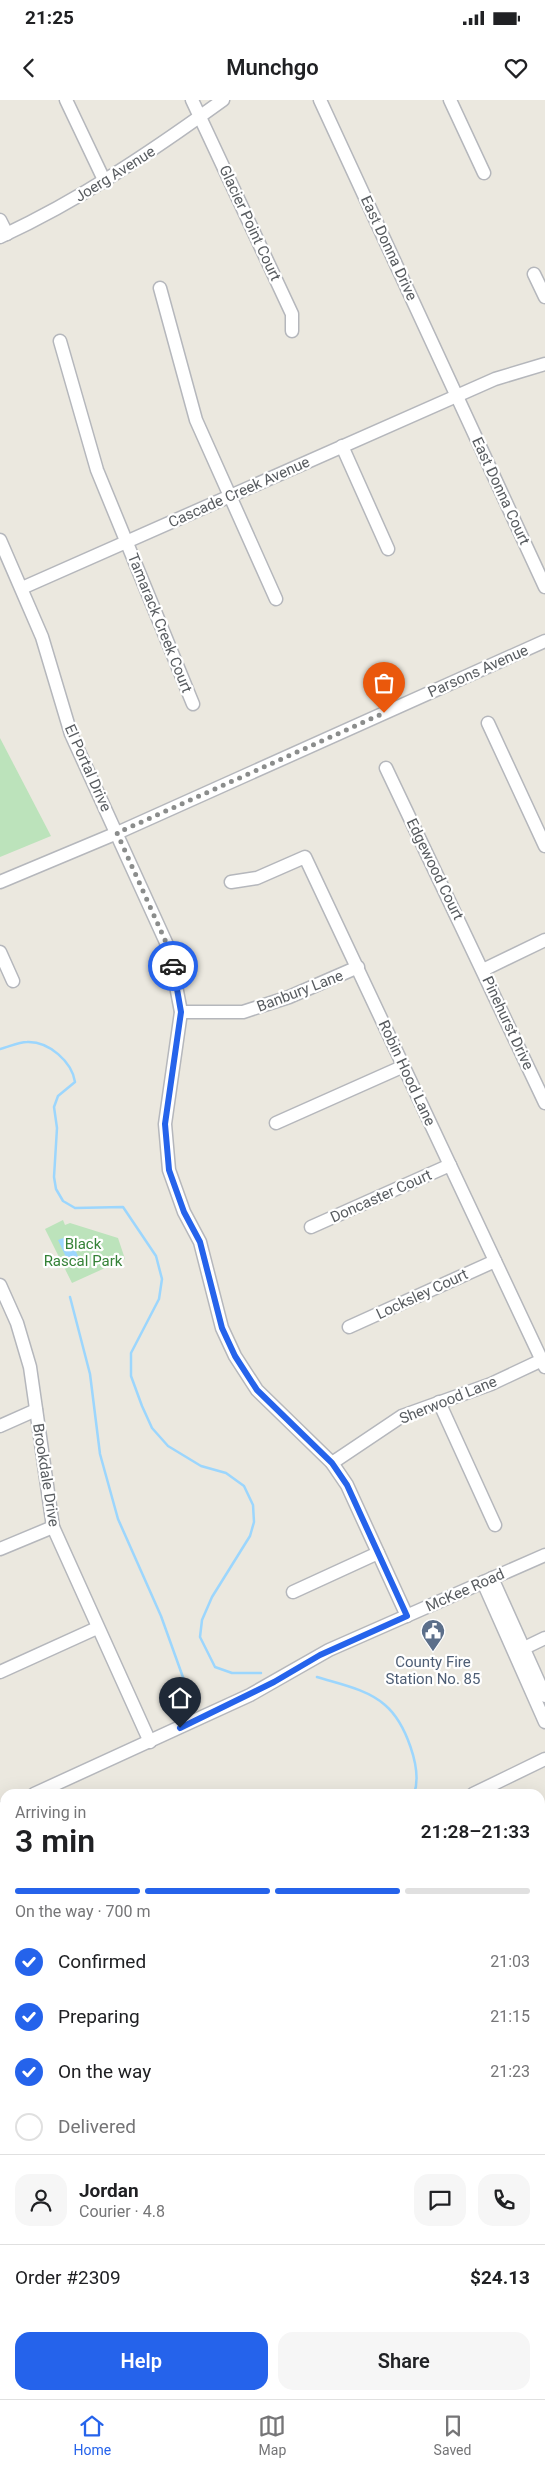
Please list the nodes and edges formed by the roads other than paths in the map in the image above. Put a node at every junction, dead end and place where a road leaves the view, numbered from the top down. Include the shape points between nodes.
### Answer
1 (66, 100) edge
2 (192, 100) edge
3 (223, 100) edge
4 (320, 100) edge
5 (450, 100) edge
6 (200, 117) junction
7 (484, 173) dead end
8 (105, 182) junction
9 (0, 220) edge
10 (3, 236) edge
11 (534, 274) dead end
12 (160, 288) dead end
13 (545, 297) edge
14 (292, 332) dead end
15 (60, 341) dead end
16 (545, 364) edge
17 (457, 396) junction
18 (342, 446) junction
19 (229, 496) junction
20 (0, 540) edge
21 (128, 542) junction
22 (388, 549) dead end
23 (545, 587) edge
24 (22, 588) junction
25 (276, 599) dead end
26 (545, 641) edge
27 (193, 704) dead end
28 (488, 723) dead end
29 (386, 768) dead end
30 (117, 833) junction
31 (545, 846) edge
32 (0, 882) edge
33 (231, 882) dead end
34 (545, 940) edge
35 (0, 952) edge
36 (358, 967) junction
37 (483, 970) junction
38 (13, 982) dead end
39 (181, 1012) junction
40 (404, 1066) junction
41 (545, 1103) edge
42 (276, 1123) dead end
43 (450, 1165) junction
44 (312, 1227) dead end
45 (495, 1261) junction
46 (0, 1285) edge
47 (349, 1327) dead end
48 (543, 1364) edge
49 (439, 1402) junction
50 (36, 1410) junction
51 (0, 1426) edge
52 (332, 1463) junction
53 (495, 1525) dead end
54 (52, 1527) junction
55 (0, 1549) edge
56 (378, 1553) junction
57 (545, 1555) edge
58 (487, 1580) junction
59 (293, 1592) dead end
60 (407, 1616) junction
61 (97, 1628) junction
62 (545, 1638) edge
63 (519, 1650) junction
64 (0, 1672) edge
65 (545, 1696) edge
66 (545, 1722) edge
67 (150, 1742) junction
68 (545, 1759) edge
69 (45, 1789) edge
70 (483, 1789) edge

1 - 8 street
2 - 6 street, Glacier Point Court
3 - 6 street, Joerg Avenue
4 - 17 street, East Donna Drive
5 - 7 street
6 - 8 street, Joerg Avenue
6 - 14 street, Glacier Point Court via 292,314
8 - 10 street, Joerg Avenue
9 - 10 street
11 - 13 street
12 - 19 street via 196,420
15 - 21 street, Tamarack Creek Court via 97,470
16 - 17 street, Cascade Creek Avenue via 495,379
17 - 18 street, Cascade Creek Avenue
17 - 23 street, East Donna Court
18 - 19 street, Cascade Creek Avenue
18 - 22 street
19 - 21 street, Cascade Creek Avenue
19 - 25 street
20 - 24 street, El Portal Drive
21 - 24 street, Cascade Creek Avenue
21 - 27 street, Tamarack Creek Court
24 - 30 street, El Portal Drive via 52,664 71,734
26 - 30 street, Parsons Avenue
28 - 31 street
29 - 37 street, Edgewood Court
30 - 32 street, Parsons Avenue
30 - 39 street, El Portal Drive via 169,949
33 - 36 street, Robin Hood Lane via 257,878 306,857
34 - 37 street
35 - 38 street
36 - 39 street, Banbury Lane via 289,997 242,1012
36 - 40 street, Robin Hood Lane
37 - 41 street, Pinehurst Drive
39 - 52 street, El Portal Drive via 165,1124 169,1170 184,1212 200,1242 222,1328 235,1356 257,1390
40 - 42 street
40 - 43 street, Robin Hood Lane
43 - 44 street, Doncaster Court
43 - 45 street, Robin Hood Lane
45 - 47 street, Locksley Court
45 - 48 street, Robin Hood Lane
46 - 50 street, Brookdale Drive via 18,1323
48 - 49 street, Sherwood Lane
49 - 52 street, Sherwood Lane via 402,1416
49 - 53 street
50 - 51 street
50 - 54 street, Brookdale Drive
52 - 56 street, El Portal Drive via 354,1498
54 - 55 street
54 - 61 street, Brookdale Drive
56 - 59 street
56 - 60 street, El Portal Drive
57 - 58 street, McKee Road
58 - 60 street, McKee Road
58 - 63 street
60 - 67 street, McKee Road via 323,1654 274,1682
61 - 64 street
61 - 67 street, Brookdale Drive
62 - 63 street
63 - 65 street
63 - 66 street
67 - 69 street, McKee Road
68 - 70 street

